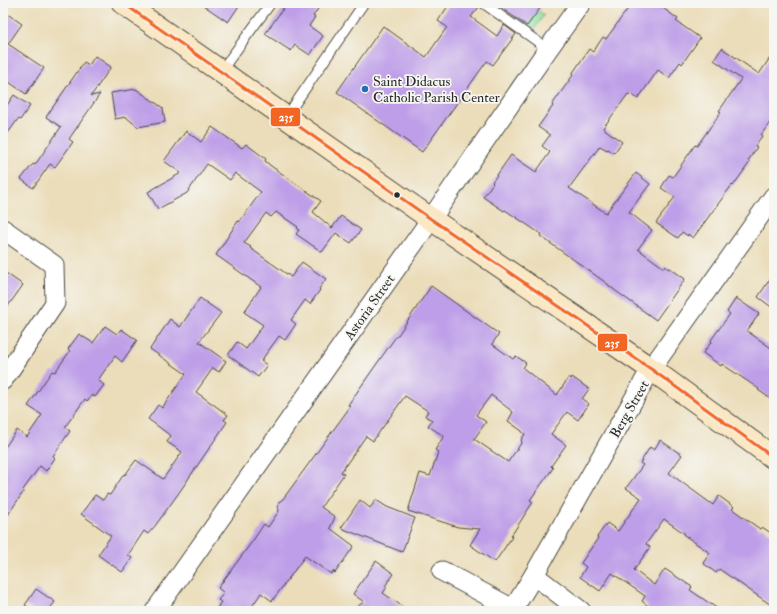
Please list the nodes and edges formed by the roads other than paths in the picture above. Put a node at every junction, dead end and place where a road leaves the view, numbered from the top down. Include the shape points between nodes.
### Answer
1 (271, 3) edge
2 (364, 3) edge
3 (483, 3) edge
4 (581, 3) edge
5 (136, 7) edge
6 (548, 49) junction
7 (221, 72) junction
8 (286, 117) junction
9 (774, 196) edge
10 (431, 219) junction
11 (3, 229) edge
12 (651, 369) junction
13 (3, 380) edge
14 (774, 458) edge
15 (442, 571) dead end
16 (534, 575) junction
17 (512, 610) edge
18 (155, 611) edge
19 (581, 611) edge

1 - 7 lane
2 - 8 lane
3 - 6 lane
4 - 6 street, Astoria Street
5 - 7 main road
6 - 10 street, Astoria Street
7 - 8 main road
8 - 10 main road
9 - 12 street, Berg Street
10 - 12 main road
10 - 18 street, Astoria Street
11 - 13 street via 54,265 55,303
12 - 14 main road
12 - 16 street, Berg Street
15 - 17 street
16 - 17 street, Berg Street
16 - 19 street

